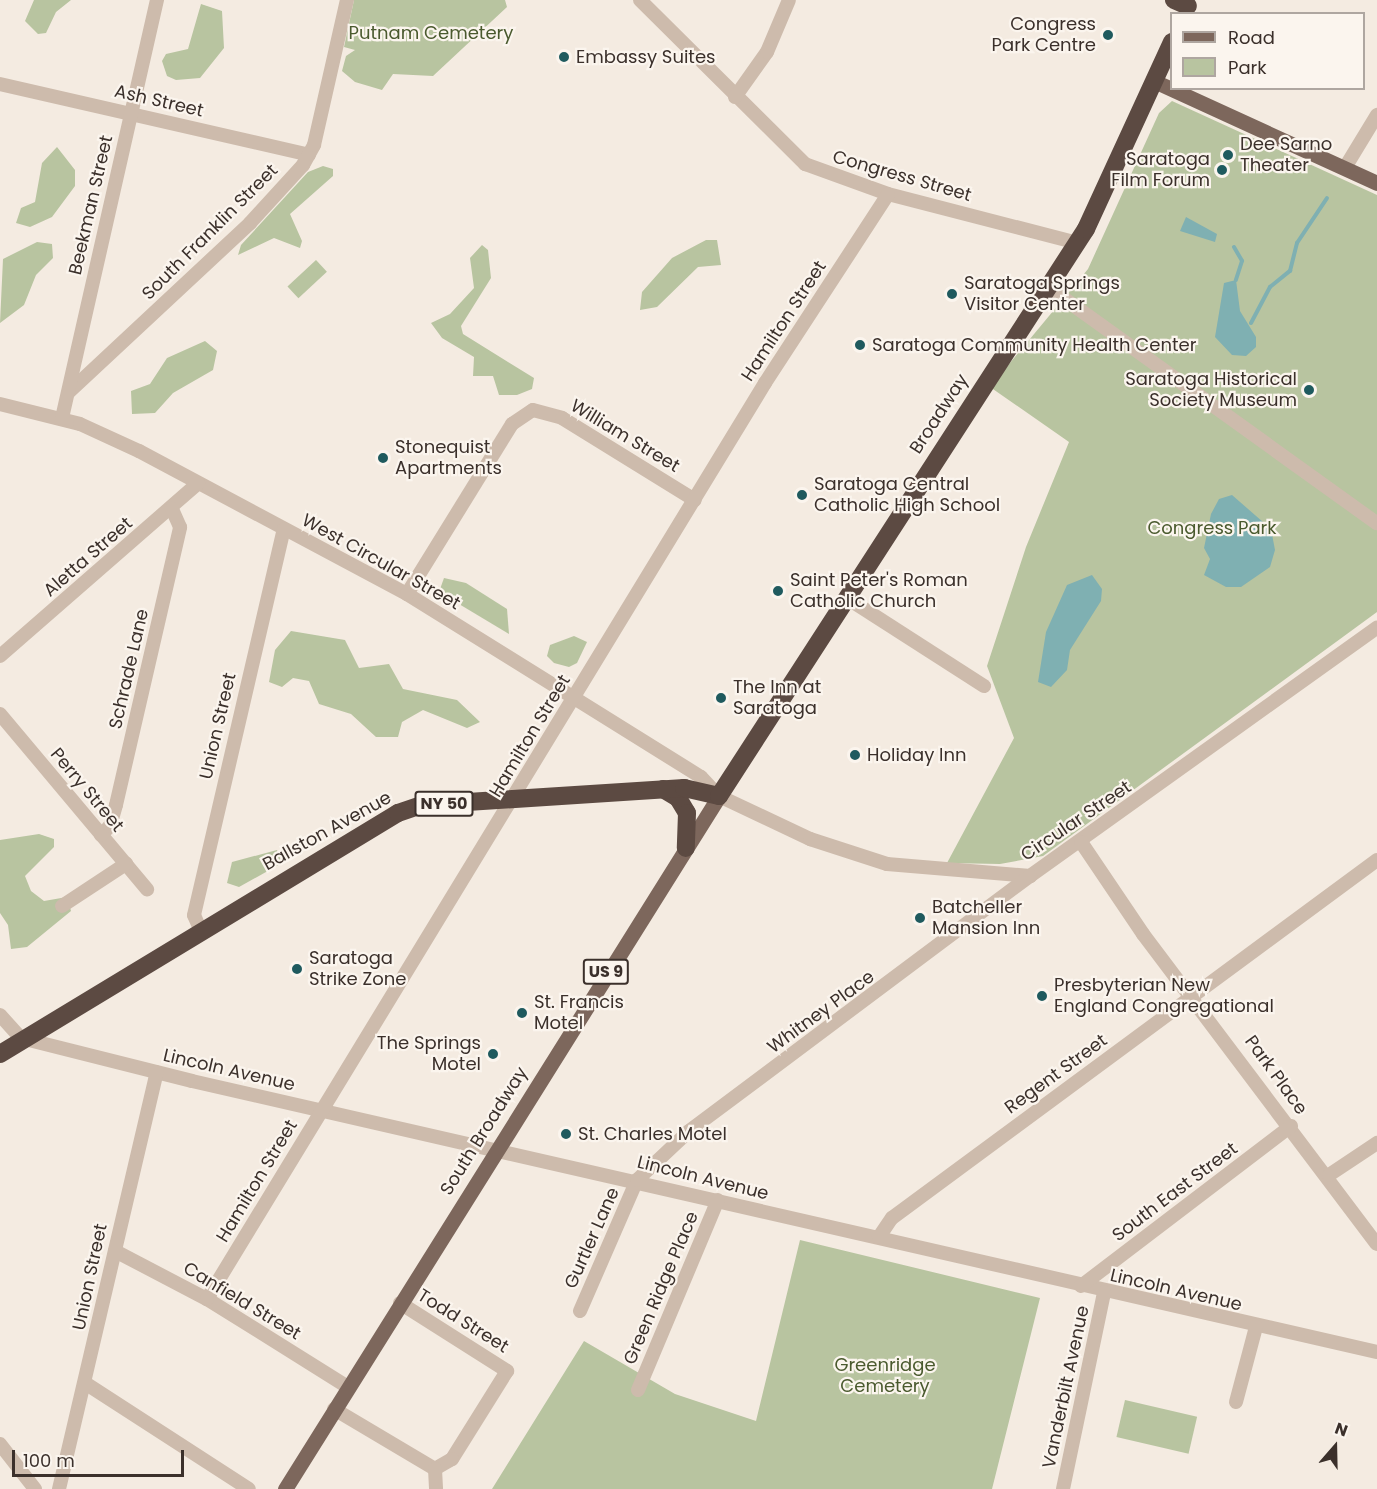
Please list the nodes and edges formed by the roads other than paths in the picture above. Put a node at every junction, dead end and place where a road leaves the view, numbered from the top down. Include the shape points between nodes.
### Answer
1 (157, 0) edge
2 (346, 0) edge
3 (640, 0) edge
4 (789, 0) edge
5 (1170, 46) edge
6 (1154, 81) junction
7 (0, 84) edge
8 (1170, 88) edge
9 (1174, 90) edge
10 (735, 97) junction
11 (130, 114) junction
12 (1377, 115) edge
13 (309, 154) junction
14 (1346, 166) junction
15 (1377, 183) edge
16 (888, 194) junction
17 (1077, 243) junction
18 (1048, 287) junction
19 (69, 392) junction
20 (0, 404) edge
21 (62, 418) junction
22 (198, 483) junction
23 (695, 500) junction
24 (172, 509) junction
25 (1377, 523) edge
26 (284, 529) junction
27 (407, 594) junction
28 (848, 598) junction
29 (1377, 628) edge
30 (0, 656) edge
31 (984, 686) dead end
32 (575, 699) junction
33 (0, 714) edge
34 (663, 789) junction
35 (720, 796) junction
36 (511, 802) junction
37 (102, 835) junction
38 (1081, 842) junction
39 (686, 848) junction
40 (1377, 860) edge
41 (126, 864) junction
42 (1030, 876) junction
43 (147, 889) dead end
44 (62, 906) dead end
45 (201, 931) junction
46 (1193, 994) junction
47 (0, 1014) edge
48 (21, 1038) junction
49 (0, 1054) edge
50 (157, 1072) junction
51 (321, 1108) junction
52 (1291, 1126) junction
53 (1377, 1143) edge
54 (495, 1150) junction
55 (1329, 1175) junction
56 (637, 1180) junction
57 (718, 1200) junction
58 (879, 1237) junction
59 (1377, 1244) edge
60 (115, 1251) junction
61 (1081, 1286) junction
62 (1104, 1292) junction
63 (207, 1299) junction
64 (400, 1303) junction
65 (580, 1311) dead end
66 (1256, 1327) junction
67 (1377, 1351) edge
68 (85, 1383) junction
69 (348, 1387) junction
70 (638, 1390) dead end
71 (1236, 1402) dead end
72 (334, 1409) junction
73 (0, 1444) edge
74 (435, 1469) junction
75 (35, 1489) edge
76 (60, 1489) edge
77 (249, 1489) edge
78 (285, 1489) edge
79 (436, 1489) edge
80 (1063, 1489) edge

1 - 11 street, Beekman Street
2 - 13 street, South Franklin Street
3 - 10 street, Congress Street
4 - 10 street via 767,52
5 - 6 highway, Broadway / US 9
6 - 8 main road
6 - 17 highway, Broadway / US 9
7 - 11 street, Ash Street
9 - 14 main road
10 - 16 street, Congress Street via 806,164
11 - 13 street, Ash Street
11 - 19 street, Beekman Street
12 - 14 street
13 - 19 street, South Franklin Street via 250,223
14 - 15 main road
16 - 17 street, Congress Street
16 - 23 street, Hamilton Street
17 - 18 highway, Broadway / US 9
18 - 25 street
18 - 28 highway, Broadway / US 9
19 - 21 street, Beekman Street
20 - 21 street, West Circular Street
21 - 22 street, West Circular Street via 101,432
22 - 24 street, Aletta Street
22 - 26 street, West Circular Street
23 - 27 street, William Street via 562,418 533,410 512,424
23 - 32 street, Hamilton Street
24 - 30 street, Aletta Street
24 - 37 street, Schrade Lane via 180,527 116,805 110,826
26 - 27 street, West Circular Street
26 - 45 street, Union Street via 194,915
27 - 32 street, West Circular Street
28 - 31 street
28 - 35 highway, Broadway / US 9
29 - 38 street, Circular Street
32 - 35 street, West Circular Street via 701,777
32 - 36 street, Hamilton Street
33 - 37 street, Perry Street
34 - 35 highway, Ballston Avenue / NY 50
34 - 36 highway, Ballston Avenue / NY 50
34 - 39 highway via 678,798 687,813
35 - 39 main road, South Broadway / US 9
35 - 42 street, Circular Street via 810,839 886,864
36 - 45 highway, Ballston Avenue / NY 50 via 421,806 398,813
36 - 51 street, Hamilton Street
37 - 41 street, Perry Street
38 - 42 street, Circular Street
38 - 46 street, Park Place via 1143,934
39 - 54 main road, South Broadway / US 9
40 - 46 street, Regent Street
41 - 43 street, Perry Street
41 - 44 street
42 - 56 street, Whitney Place via 689,1131
45 - 48 highway, Ballston Avenue / NY 50
46 - 52 street, Park Place
46 - 58 street, Regent Street via 892,1218
47 - 48 street
48 - 49 highway, Ballston Avenue / NY 50
48 - 50 street, Lincoln Avenue
50 - 51 street, Lincoln Avenue
50 - 60 street, Union Street
51 - 54 street, Lincoln Avenue
51 - 63 street, Hamilton Street
52 - 55 street, Park Place
52 - 61 street, South East Street
53 - 55 street
54 - 56 street, Lincoln Avenue
54 - 64 main road, South Broadway / US 9
55 - 59 street, Park Place
56 - 57 street, Lincoln Avenue
56 - 65 street, Gurtler Lane
57 - 58 street, Lincoln Avenue
57 - 70 street, Green Ridge Place
58 - 61 street, Lincoln Avenue
60 - 63 street, Canfield Street
60 - 68 street, Union Street
61 - 62 street, Lincoln Avenue
62 - 66 street, Lincoln Avenue
62 - 80 street, Vanderbilt Avenue
63 - 69 street, Canfield Street
64 - 69 main road, South Broadway / US 9
64 - 74 street, Todd Street via 507,1371 452,1459
66 - 67 street, Lincoln Avenue
66 - 71 street
68 - 76 street, Union Street
68 - 77 street
69 - 72 main road, South Broadway / US 9
72 - 74 street
72 - 78 main road, South Broadway / US 9
73 - 75 street
74 - 79 street

